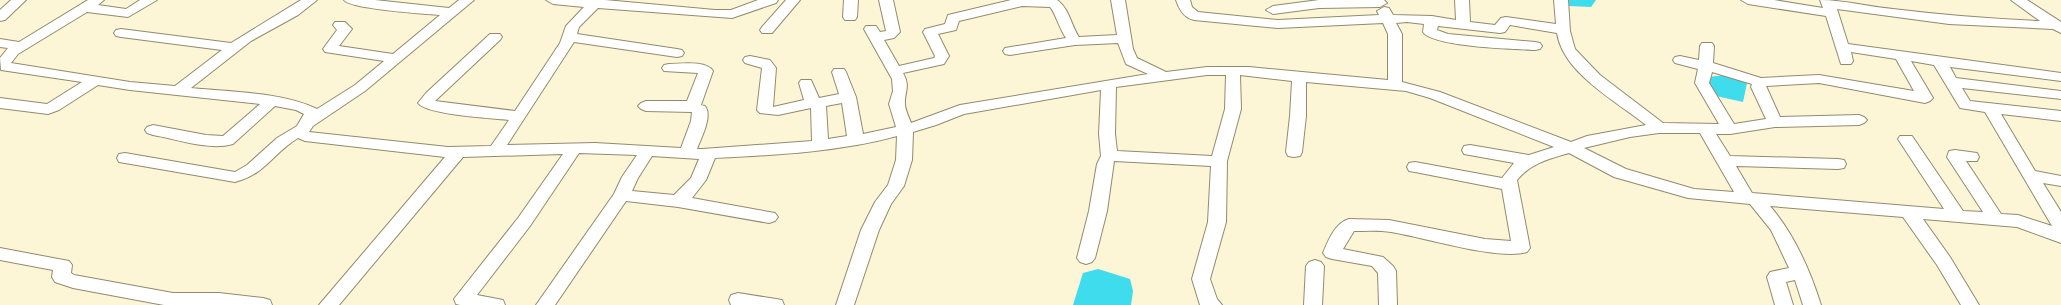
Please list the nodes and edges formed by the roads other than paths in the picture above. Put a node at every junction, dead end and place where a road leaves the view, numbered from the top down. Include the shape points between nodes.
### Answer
1 (19, 0) edge
2 (97, 0) edge
3 (150, 0) edge
4 (310, 0) edge
5 (351, 0) edge
6 (467, 0) edge
7 (553, 0) edge
8 (772, 0) edge
9 (792, 0) edge
10 (851, 0) edge
11 (886, 0) edge
12 (1118, 0) edge
13 (1183, 0) edge
14 (1462, 0) edge
15 (1561, 0) edge
16 (1748, 0) edge
17 (2018, 0) edge
18 (1020, 1) edge
19 (596, 2) edge
20 (1379, 2) edge
21 (1271, 5) edge
22 (1829, 5) edge
23 (85, 8) junction
24 (451, 12) junction
25 (0, 17) edge
26 (850, 17) dead end
27 (1389, 19) junction
28 (1432, 20) junction
29 (1278, 24) junction
30 (1463, 24) junction
31 (340, 25) dead end
32 (1502, 27) junction
33 (2058, 27) edge
34 (767, 30) dead end
35 (1564, 30) junction
36 (121, 32) dead end
37 (495, 37) dead end
38 (569, 37) junction
39 (1125, 39) junction
40 (1075, 42) junction
41 (0, 43) edge
42 (1509, 44) junction
43 (1535, 46) dead end
44 (1708, 46) dead end
45 (233, 47) junction
46 (1842, 47) junction
47 (14, 51) junction
48 (1010, 51) dead end
49 (678, 53) dead end
50 (1901, 56) junction
51 (396, 59) junction
52 (750, 60) dead end
53 (1680, 60) dead end
54 (1846, 61) dead end
55 (1939, 61) junction
56 (1706, 67) junction
57 (669, 68) dead end
58 (3, 69) edge
59 (894, 71) junction
60 (1233, 71) junction
61 (839, 72) dead end
62 (1163, 76) junction
63 (1299, 77) junction
64 (2061, 77) edge
65 (95, 80) junction
66 (1760, 82) junction
67 (1952, 82) junction
68 (806, 83) dead end
69 (1109, 84) junction
70 (1395, 85) junction
71 (178, 91) junction
72 (2061, 95) edge
73 (848, 97) junction
74 (272, 101) junction
75 (0, 102) edge
76 (813, 104) junction
77 (646, 106) dead end
78 (693, 106) junction
79 (1990, 108) junction
80 (519, 116) junction
81 (2061, 116) edge
82 (1859, 120) dead end
83 (1775, 122) junction
84 (304, 126) junction
85 (1659, 128) junction
86 (1705, 128) junction
87 (1730, 129) junction
88 (153, 130) dead end
89 (905, 130) junction
90 (1906, 139) dead end
91 (856, 140) junction
92 (820, 145) junction
93 (1571, 148) junction
94 (574, 149) junction
95 (1470, 150) dead end
96 (648, 151) junction
97 (458, 152) junction
98 (495, 152) junction
99 (1294, 152) dead end
100 (708, 153) junction
101 (688, 154) junction
102 (1109, 156) junction
103 (1971, 157) dead end
104 (125, 158) dead end
105 (1219, 160) junction
106 (1531, 161) junction
107 (1725, 161) junction
108 (1838, 164) dead end
109 (1415, 167) dead end
110 (2031, 176) junction
111 (2061, 181) edge
112 (1511, 185) junction
113 (622, 195) junction
114 (1751, 199) junction
115 (678, 201) junction
116 (1908, 211) junction
117 (2056, 212) edge
118 (1957, 215) junction
119 (769, 217) dead end
120 (1996, 219) junction
121 (2061, 226) edge
122 (2061, 237) edge
123 (0, 254) edge
124 (1086, 258) dead end
125 (1315, 266) dead end
126 (1800, 274) junction
127 (738, 300) dead end
128 (253, 304) edge
129 (328, 305) edge
130 (496, 305) edge
131 (545, 305) edge
132 (775, 305) edge
133 (845, 305) edge
134 (1213, 305) edge
135 (1313, 305) edge
136 (1388, 305) edge
137 (1784, 305) edge
138 (1812, 305) edge
139 (1970, 305) edge

1 - 25 street
2 - 23 street
3 - 23 street via 128,13
4 - 45 street
5 - 24 street
6 - 24 street
7 - 19 street
8 - 19 street via 732,14 624,7
9 - 34 street
10 - 26 street
11 - 59 street via 893,32 873,33
12 - 39 street
13 - 29 street via 1186,9 1194,16
14 - 30 street
15 - 35 street
16 - 22 street
17 - 33 street
18 - 40 street via 1053,3 1059,8 1066,28
18 - 59 street via 953,18 951,27 930,32 942,56 939,60
19 - 38 street via 578,19
20 - 21 street
20 - 27 street
21 - 29 street
22 - 33 street via 1901,15
22 - 46 street
23 - 47 street
24 - 51 street
27 - 28 street
27 - 29 street
27 - 70 street via 1396,45
28 - 30 street
28 - 42 street via 1430,32 1435,35
30 - 32 street via 1495,29
31 - 51 street via 345,29 330,49
32 - 35 street via 1506,21 1510,21
32 - 42 street
35 - 85 street via 1568,50 1573,56 1596,78
36 - 45 street
37 - 80 street via 426,103 434,107
38 - 49 street
38 - 80 street
39 - 40 street
39 - 62 street via 1131,61
40 - 48 street
41 - 47 street via 14,44
42 - 43 street
44 - 56 street
45 - 71 street
46 - 50 street
46 - 54 street
47 - 58 street via 3,64
50 - 55 street
50 - 66 street via 1925,98 1819,79
51 - 84 street via 347,98
52 - 76 street via 765,63 769,68 765,110 776,111
53 - 56 street
55 - 64 street
55 - 67 street
56 - 66 street
56 - 87 street via 1702,83
57 - 78 street via 704,70 704,77
58 - 65 street
59 - 89 street via 900,86 897,108
60 - 62 street
60 - 63 street
60 - 105 street via 1233,110
61 - 73 street
62 - 69 street
63 - 70 street
63 - 99 street
65 - 71 street
65 - 75 street via 48,109
66 - 83 street via 1758,87
67 - 72 street
67 - 79 street via 1965,105
68 - 76 street
69 - 89 street via 960,110
69 - 102 street
70 - 93 street via 1435,95
71 - 74 street
73 - 76 street
73 - 91 street
74 - 84 street via 310,109 312,115
74 - 88 street via 227,141 206,140
76 - 92 street via 818,105 819,109
77 - 78 street
78 - 101 street via 700,110 701,114
79 - 81 street
79 - 110 street
80 - 98 street
82 - 83 street
83 - 87 street
84 - 97 street via 301,133 318,139
84 - 104 street via 277,145 244,176 236,177
85 - 86 street
85 - 93 street via 1587,141
86 - 87 street
86 - 107 street
89 - 91 street
89 - 133 street via 902,171 870,230
90 - 118 street
91 - 92 street
92 - 100 street
93 - 106 street
93 - 114 street via 1620,172 1694,194
94 - 96 street
94 - 98 street
94 - 130 street via 524,222 463,299
95 - 106 street
96 - 101 street
96 - 113 street via 630,177
97 - 98 street
97 - 129 street via 358,273
100 - 101 street
100 - 115 street via 700,180
102 - 105 street
102 - 124 street via 1105,164 1098,211
103 - 120 street via 1955,155
105 - 134 street via 1217,222 1201,279 1209,304
106 - 112 street via 1519,167 1509,179
107 - 108 street
107 - 114 street
109 - 112 street
110 - 111 street
110 - 117 street
112 - 136 street via 1522,248 1485,245 1389,226 1349,225 1338,239 1332,253 1377,261 1387,271
113 - 115 street
113 - 131 street
114 - 116 street
114 - 126 street via 1778,227
115 - 119 street
116 - 118 street
116 - 139 street via 1944,261
117 - 121 street
118 - 120 street
120 - 122 street via 2018,221
123 - 128 street via 63,264 61,277 73,281 173,300
125 - 135 street
126 - 137 street via 1776,277
126 - 138 street
127 - 132 street

